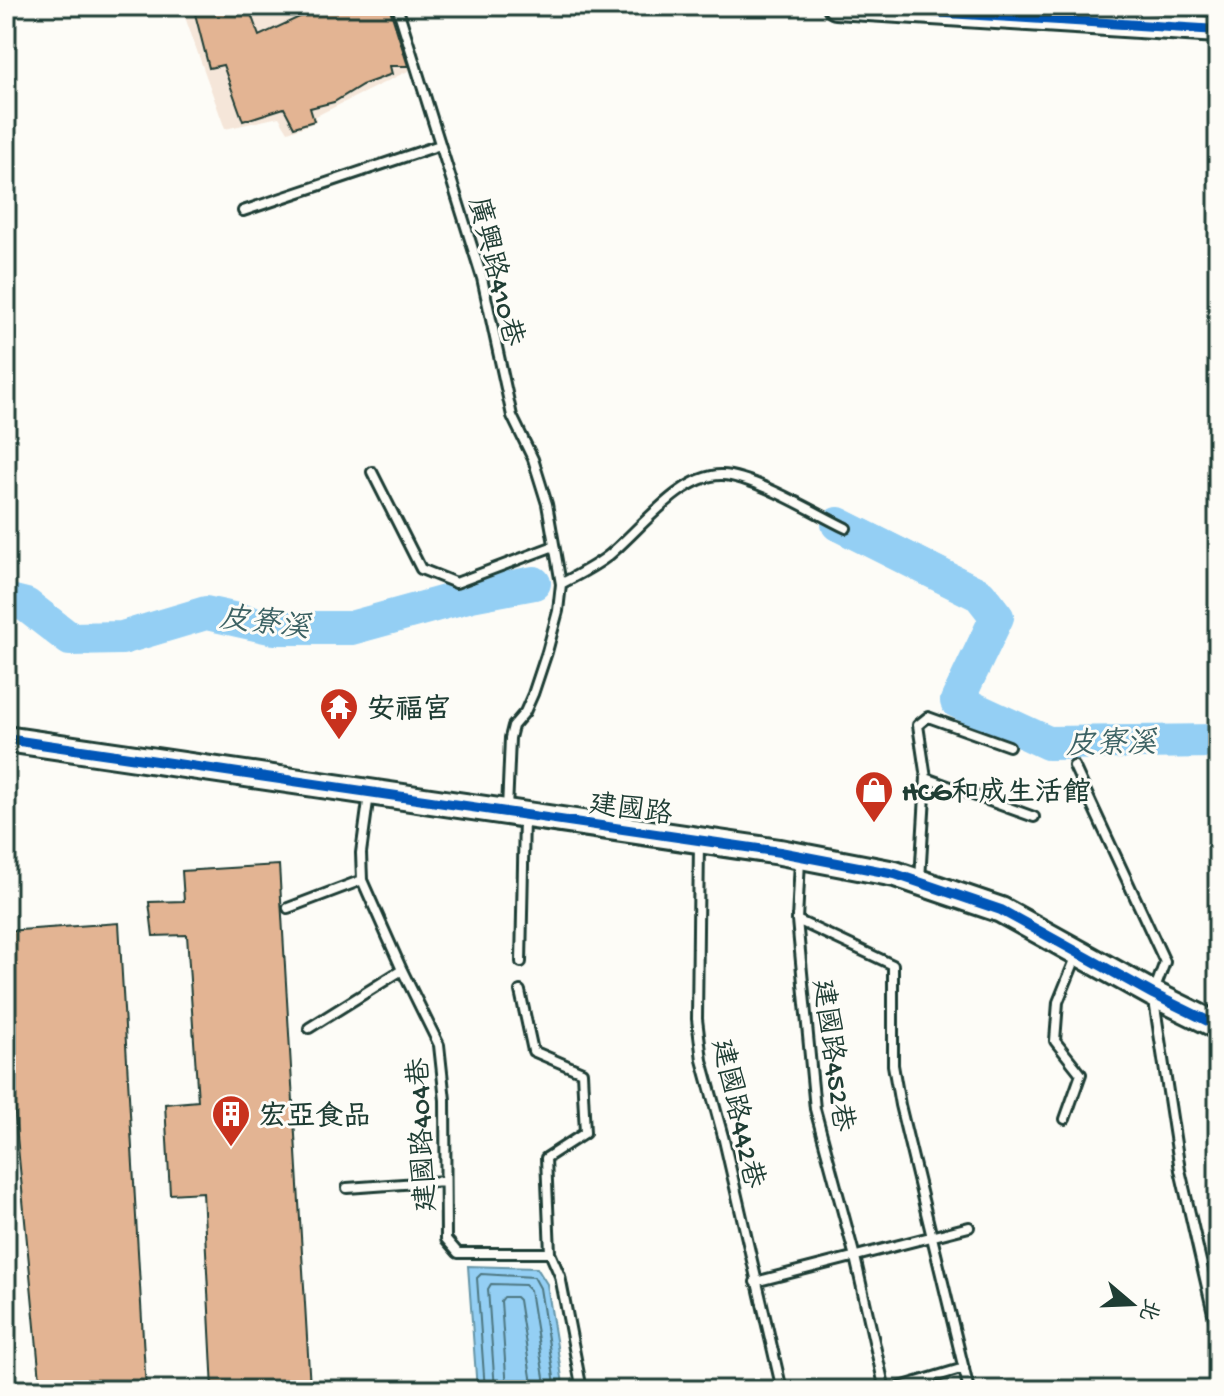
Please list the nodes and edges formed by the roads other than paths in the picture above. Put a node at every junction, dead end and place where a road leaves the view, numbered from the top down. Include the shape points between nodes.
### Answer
1 (397, 6) edge
2 (836, 6) edge
3 (1218, 30) edge
4 (440, 145) junction
5 (243, 211) dead end
6 (372, 472) dead end
7 (846, 528) dead end
8 (554, 546) junction
9 (561, 584) junction
10 (6, 739) edge
11 (1009, 746) dead end
12 (1074, 766) dead end
13 (926, 778) junction
14 (369, 793) junction
15 (516, 815) junction
16 (1034, 817) dead end
17 (699, 840) junction
18 (800, 856) junction
19 (362, 880) junction
20 (920, 880) junction
21 (288, 908) dead end
22 (797, 920) junction
23 (1079, 951) junction
24 (521, 962) dead end
25 (402, 970) junction
26 (520, 991) dead end
27 (1153, 994) junction
28 (1218, 1026) edge
29 (309, 1028) dead end
30 (1065, 1119) dead end
31 (445, 1181) junction
32 (347, 1188) dead end
33 (969, 1227) dead end
34 (933, 1236) junction
35 (550, 1253) junction
36 (855, 1257) junction
37 (755, 1282) junction
38 (1218, 1335) edge
39 (964, 1368) junction
40 (893, 1389) edge
41 (582, 1390) edge
42 (782, 1390) edge
43 (969, 1390) edge

1 - 4 lane, 廣興路410巷
2 - 3 street via 1117,19
4 - 5 lane
4 - 8 lane, 廣興路410巷 via 482,278 512,416 533,459
6 - 8 lane via 421,569 456,583
7 - 9 lane via 755,484 722,475 682,489 607,557
8 - 9 lane, 廣興路410巷
9 - 15 lane, 廣興路410巷 via 547,652 510,738
10 - 14 street, 建國路
11 - 13 lane via 928,717 918,725
12 - 27 lane via 1165,962
13 - 16 lane
13 - 20 lane
14 - 15 street, 建國路
14 - 19 lane, 建國路404巷
15 - 17 street, 建國路
15 - 24 lane, 廣興路410巷
17 - 18 street, 建國路
17 - 37 lane, 建國路442巷 via 697,1019 702,1060
18 - 20 street, 建國路
18 - 22 lane, 建國路452巷
19 - 21 lane
19 - 25 lane, 建國路404巷
20 - 23 street, 建國路 via 1001,910
22 - 34 lane via 893,965 893,1065
22 - 36 lane, 建國路452巷 via 815,1109
23 - 27 street, 建國路
23 - 30 lane via 1058,1002 1055,1041 1081,1074
25 - 29 lane
25 - 31 lane, 建國路404巷 via 439,1045
26 - 35 lane via 533,1051 582,1072 585,1133 546,1158
27 - 28 street, 建國路
27 - 38 lane via 1180,1170
31 - 32 lane
31 - 35 lane, 建國路404巷 via 446,1239 458,1253
33 - 34 lane
34 - 36 lane
34 - 39 lane
35 - 41 lane via 560,1276
36 - 37 lane
36 - 40 lane, 建國路452巷
37 - 42 lane, 建國路442巷
39 - 40 lane
39 - 43 lane

